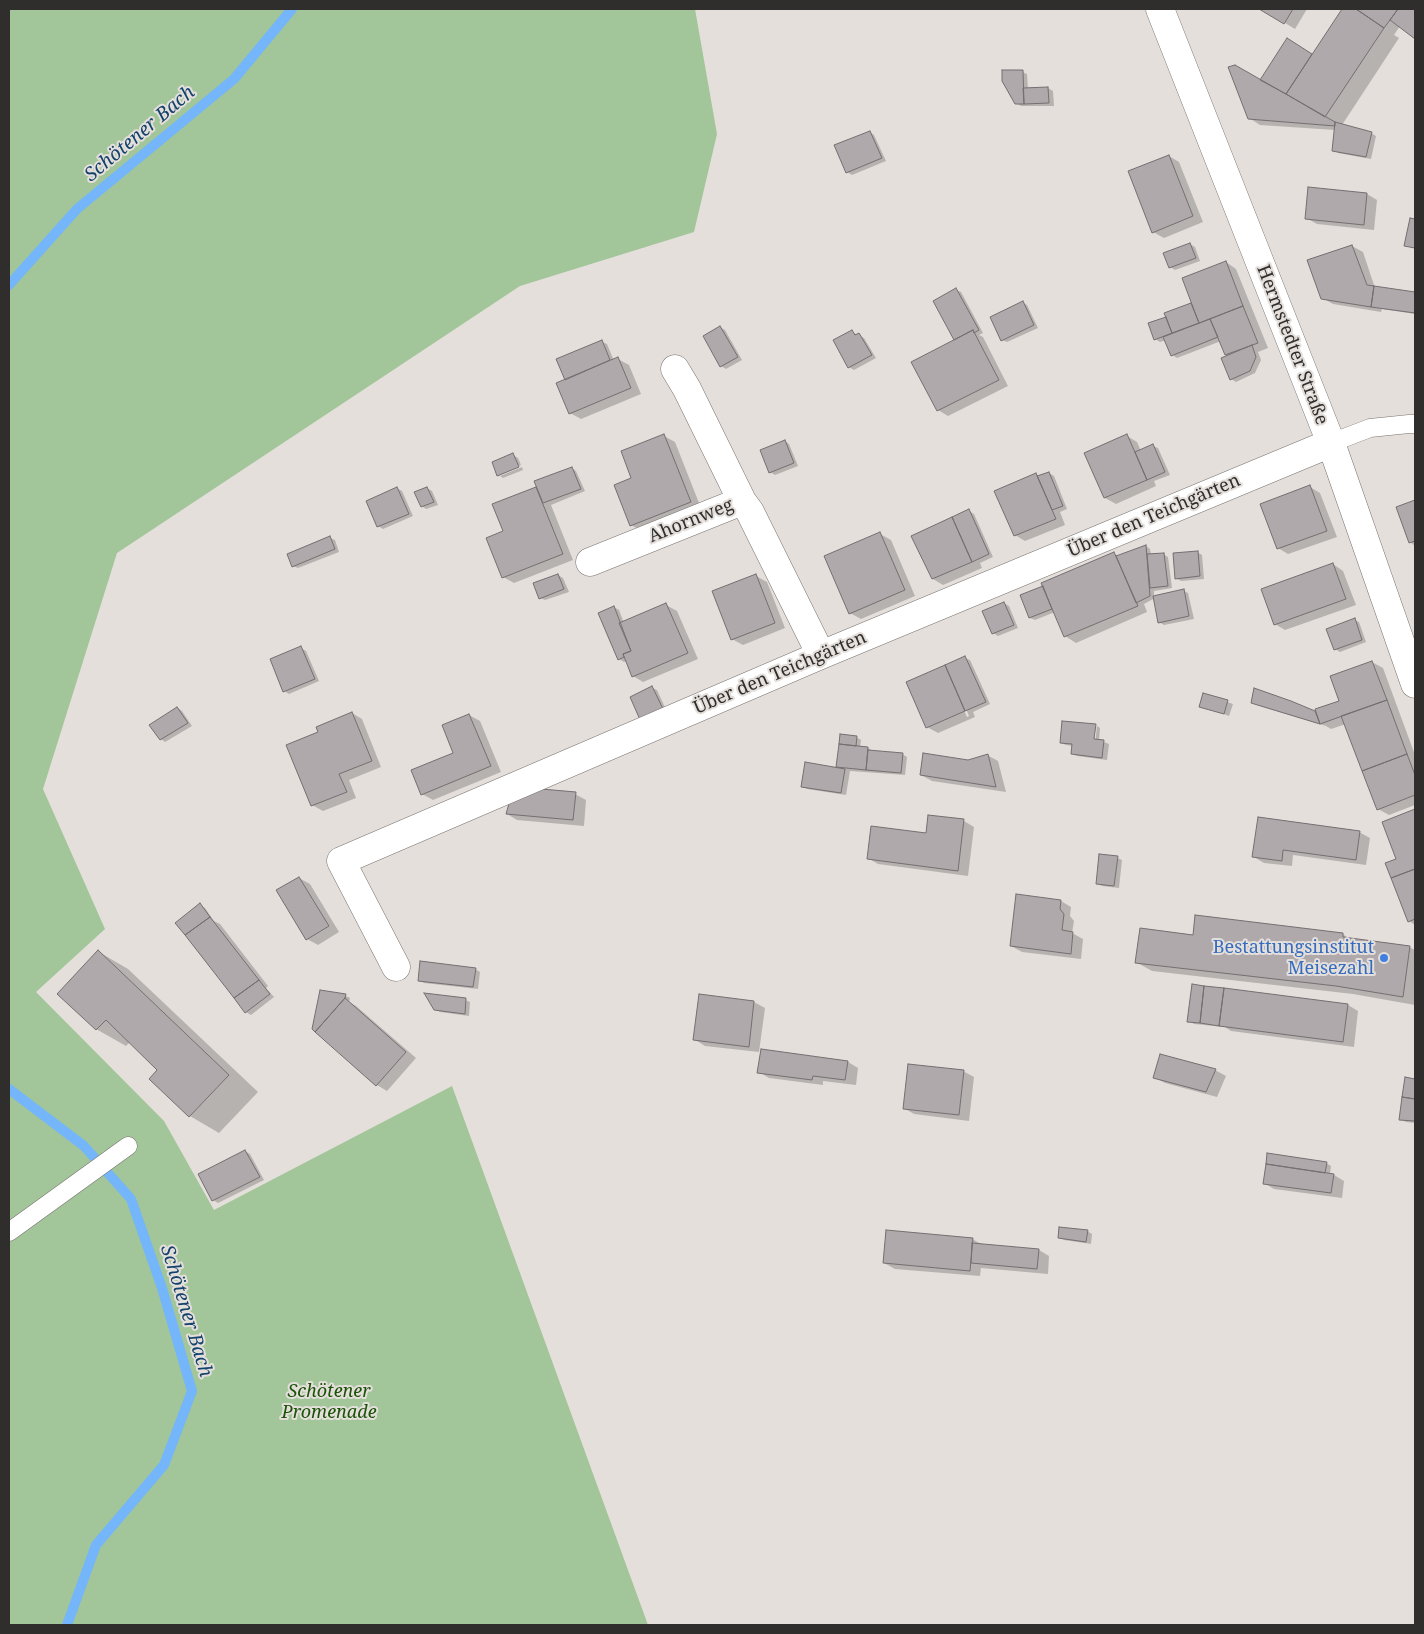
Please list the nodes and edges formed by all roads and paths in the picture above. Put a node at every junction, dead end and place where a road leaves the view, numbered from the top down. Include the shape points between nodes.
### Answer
1 (1160, 9) edge
2 (675, 369) dead end
3 (1415, 424) edge
4 (1331, 443) junction
5 (742, 501) junction
6 (590, 562) dead end
7 (821, 655) junction
8 (1415, 684) edge
9 (396, 967) dead end
10 (128, 1146) dead end
11 (9, 1232) edge

1 - 4 street, Hermstedter Straße
2 - 5 street
3 - 4 lane via 1370,428
4 - 7 street, Über den Teichgärten
4 - 8 street, Hermstedter Straße
5 - 6 street, Ahornweg
5 - 7 street, Ahornweg
7 - 9 street, Über den Teichgärten via 341,861
10 - 11 lane

